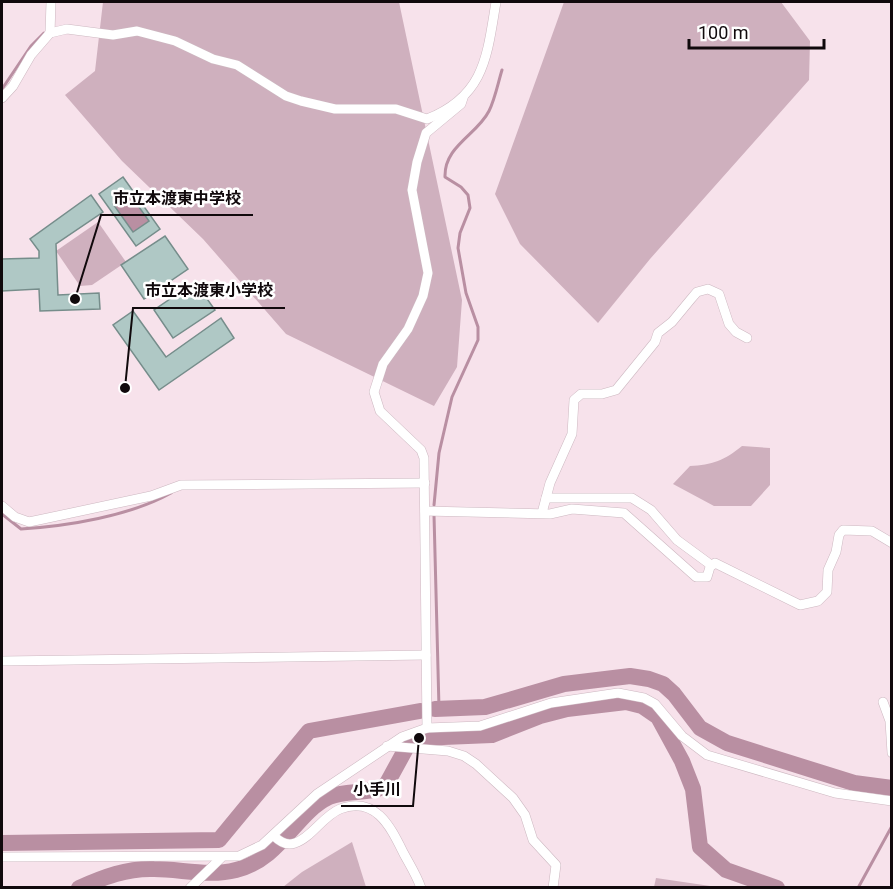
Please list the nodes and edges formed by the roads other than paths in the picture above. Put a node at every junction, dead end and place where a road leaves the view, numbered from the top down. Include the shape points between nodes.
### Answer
1 (51, 2) edge
2 (496, 2) edge
3 (50, 33) junction
4 (2, 98) edge
5 (463, 98) junction
6 (747, 338) dead end
7 (424, 483) junction
8 (546, 498) junction
9 (2, 506) edge
10 (425, 511) junction
11 (542, 513) junction
12 (891, 543) edge
13 (711, 565) junction
14 (426, 655) junction
15 (2, 662) edge
16 (883, 702) dead end
17 (427, 728) junction
18 (386, 746) junction
19 (891, 753) edge
20 (891, 801) edge
21 (278, 839) junction
22 (2, 857) edge
23 (218, 861) junction
24 (190, 888) edge
25 (421, 888) edge
26 (553, 888) edge

1 - 3 street
2 - 5 street via 480,72
3 - 4 street
3 - 5 street via 74,29 113,35 147,32 237,65 286,96 335,109 396,109 427,118
5 - 7 street via 426,133 417,162 412,190 428,273 423,297 408,328 383,364 374,392 380,411 421,450
6 - 8 street via 729,324 716,291 697,292 658,333 616,390 581,394 573,400 572,434
7 - 9 street via 181,485 152,496 29,522
7 - 10 street
8 - 11 street
8 - 13 street via 633,498 651,510 677,540
10 - 11 street
10 - 14 street
11 - 13 street via 572,509 624,513 696,577 707,576
12 - 13 street via 864,529 840,532 828,570 827,592 809,604 800,604 719,565
14 - 15 street
14 - 17 street
16 - 19 street via 890,721
17 - 18 street
17 - 20 street via 480,726 551,703 618,693 633,695 655,704 682,736 707,755 835,793
18 - 21 street via 317,794
18 - 26 street via 464,756 513,798 525,815 533,840 556,865
21 - 23 street
21 - 25 street via 297,843 340,810 372,809 389,824
22 - 23 street
23 - 24 street

